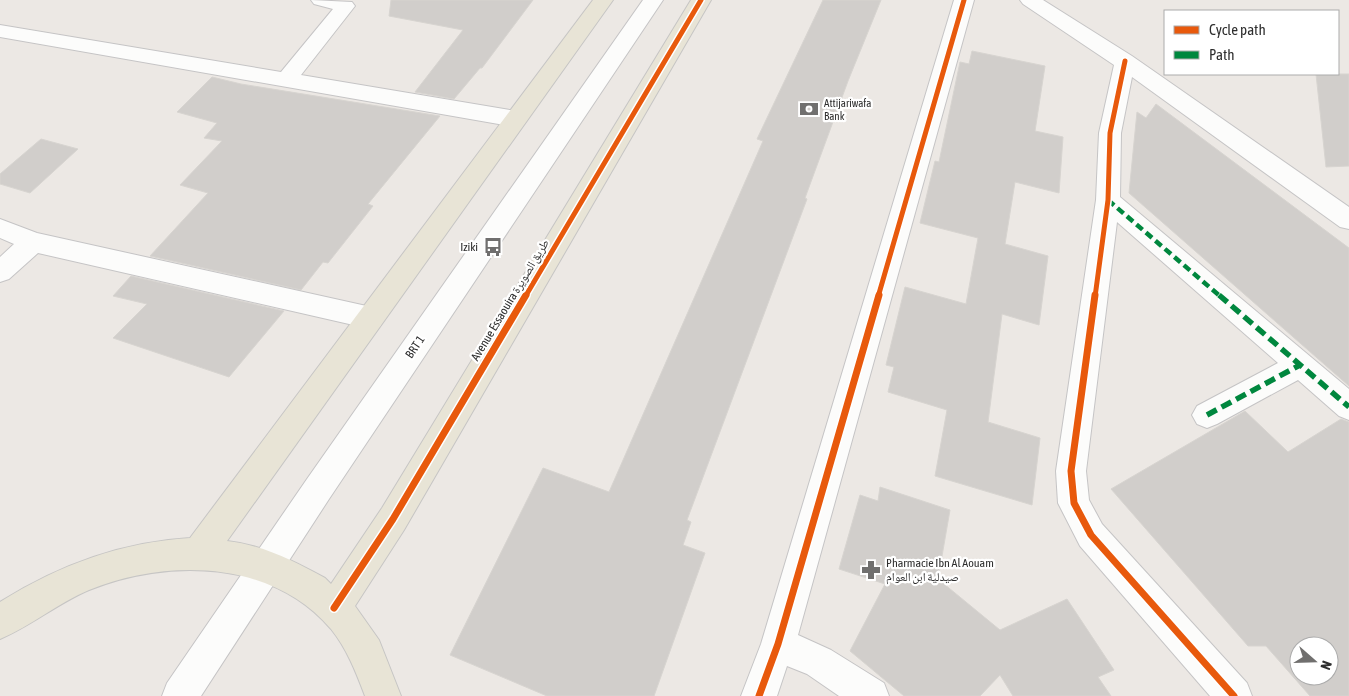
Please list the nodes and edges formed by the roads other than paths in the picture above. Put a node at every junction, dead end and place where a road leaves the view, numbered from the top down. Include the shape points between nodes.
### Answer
1 (321, 0) edge
2 (602, 0) edge
3 (653, 0) edge
4 (701, 0) edge
5 (964, 0) edge
6 (1030, 0) edge
7 (0, 30) edge
8 (1125, 61) junction
9 (286, 80) junction
10 (516, 118) junction
11 (1108, 200) junction
12 (1349, 220) edge
13 (0, 228) edge
14 (33, 242) junction
15 (0, 272) edge
16 (370, 318) junction
17 (1300, 365) junction
18 (1349, 407) edge
19 (1207, 415) dead end
20 (198, 554) junction
21 (267, 564) junction
22 (334, 608) junction
23 (0, 622) edge
24 (778, 644) junction
25 (180, 696) edge
26 (382, 696) edge
27 (758, 696) edge
28 (871, 696) edge
29 (1234, 696) edge

1 - 9 street via 341,3 344,9
2 - 10 main road
3 - 21 street, BRT 1
4 - 22 main road, Avenue Essaouira طريق الصويرة via 393,519
5 - 24 street
6 - 8 street
7 - 9 street
8 - 11 street via 1110,133
8 - 12 street
9 - 10 street
10 - 16 main road
11 - 17 street
11 - 29 street via 1071,471 1074,502 1091,535
13 - 14 street
14 - 15 street
14 - 16 street
16 - 20 main road
17 - 18 street
17 - 19 street
20 - 21 main road via 233,556
20 - 23 main road via 169,554 112,566 53,590
21 - 22 main road via 296,578
21 - 25 street, BRT 1
22 - 26 main road via 362,646
24 - 27 street
24 - 28 street via 819,662

